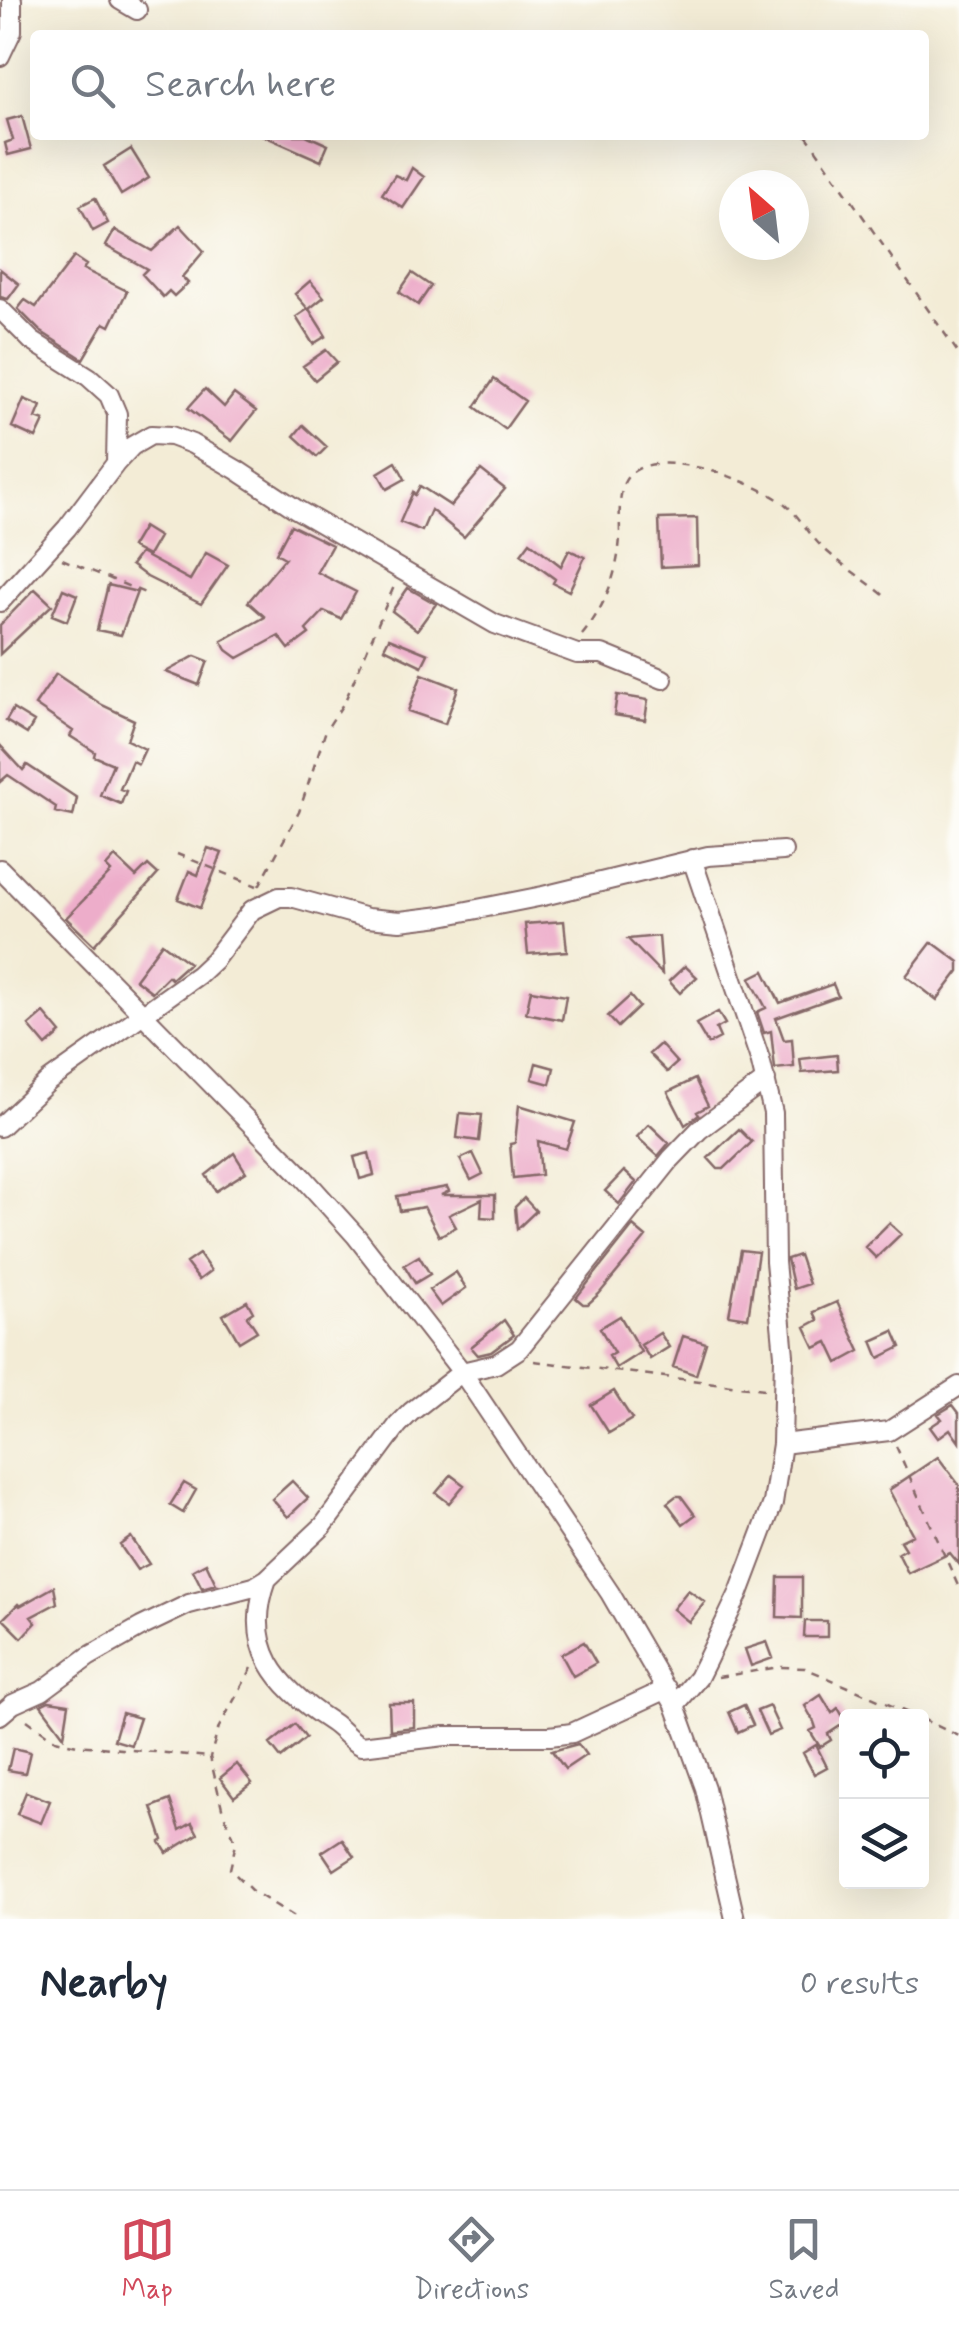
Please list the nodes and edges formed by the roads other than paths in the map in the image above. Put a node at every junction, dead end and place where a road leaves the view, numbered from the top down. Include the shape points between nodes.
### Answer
1 (12, 0) edge
2 (0, 56) edge
3 (0, 309) edge
4 (116, 462) junction
5 (0, 602) edge
6 (663, 679) dead end
7 (783, 850) dead end
8 (692, 860) junction
9 (0, 869) edge
10 (143, 1015) junction
11 (766, 1080) junction
12 (0, 1127) edge
13 (462, 1372) junction
14 (959, 1386) edge
15 (782, 1444) junction
16 (267, 1579) junction
17 (671, 1697) junction
18 (6, 1710) edge
19 (735, 1919) edge

1 - 2 street via 12,31
3 - 4 street via 32,341 109,395 117,414
4 - 5 street
4 - 6 street via 152,434 182,440 496,624
7 - 8 street
8 - 10 street via 544,896 400,920 278,897 252,910 214,960
8 - 11 street
9 - 10 street
10 - 12 street via 49,1081
10 - 13 street via 356,1236
11 - 13 street via 680,1149 530,1338 508,1358
11 - 15 street via 776,1146
13 - 16 street via 398,1424 322,1526
13 - 17 street
14 - 15 street via 889,1430
15 - 17 street via 758,1545 698,1678
16 - 17 street via 259,1610 272,1669 296,1699 362,1746 572,1733
16 - 18 street via 157,1620
17 - 19 street via 705,1788

